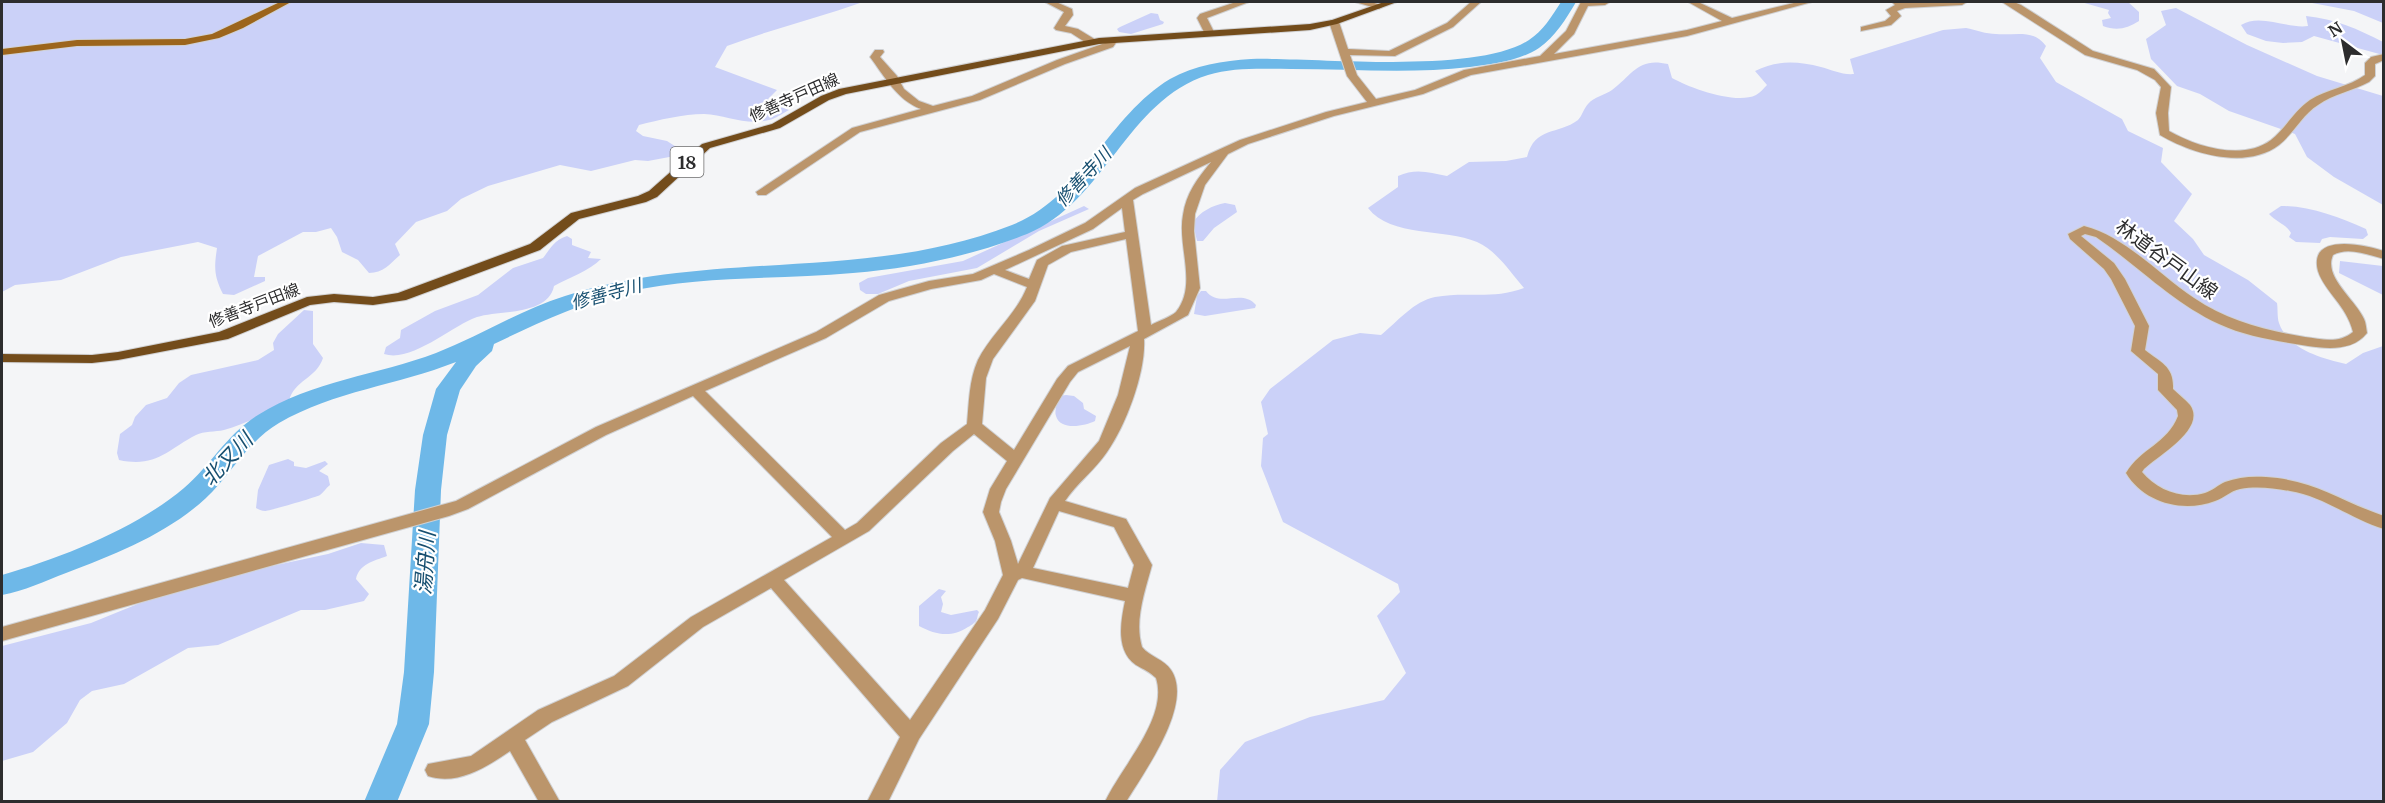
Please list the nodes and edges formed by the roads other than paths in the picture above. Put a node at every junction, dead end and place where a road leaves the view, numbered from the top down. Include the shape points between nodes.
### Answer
1 (286, 2) edge
2 (1049, 2) edge
3 (1244, 2) edge
4 (1360, 2) edge
5 (1392, 2) edge
6 (1476, 2) edge
7 (1585, 2) edge
8 (1605, 2) edge
9 (1692, 2) edge
10 (1807, 2) edge
11 (1962, 2) edge
12 (2007, 2) edge
13 (1900, 3) edge
14 (1379, 6) junction
15 (1334, 22) junction
16 (1731, 22) junction
17 (1864, 29) dead end
18 (1210, 34) junction
19 (1113, 40) junction
20 (1092, 42) junction
21 (2, 52) edge
22 (879, 52) dead end
23 (1346, 54) junction
24 (2384, 57) edge
25 (1543, 59) junction
26 (894, 81) junction
27 (1374, 104) junction
28 (933, 110) junction
29 (1225, 153) junction
30 (762, 192) dead end
31 (1127, 198) junction
32 (1131, 234) junction
33 (2384, 255) edge
34 (996, 270) junction
35 (1035, 285) junction
36 (1141, 336) junction
37 (2, 357) edge
38 (695, 389) junction
39 (974, 426) junction
40 (1016, 460) junction
41 (1055, 504) junction
42 (2384, 523) edge
43 (844, 539) junction
44 (1017, 574) junction
45 (773, 579) junction
46 (1135, 596) junction
47 (2, 633) edge
48 (911, 735) junction
49 (513, 738) junction
50 (435, 770) dead end
51 (550, 801) edge
52 (877, 801) edge
53 (1115, 801) edge

1 - 21 street via 215,36 185,42 77,43
2 - 20 street via 1069,11 1059,28 1077,32
3 - 18 street via 1203,16
4 - 14 street
5 - 14 main road, 修善寺戸田線 / 18
6 - 23 street via 1450,25 1391,54
7 - 8 street
7 - 25 street via 1570,32
9 - 16 street
10 - 16 street
11 - 13 street
12 - 24 street via 2023,8 2089,53 2156,74 2166,87 2164,134 2205,150 2246,153 2273,145 2309,107 2366,80 2370,63
13 - 17 street via 1891,10 1896,16 1888,23
14 - 15 main road, 修善寺戸田線 / 18
15 - 18 main road, 修善寺戸田線 / 18
15 - 23 street
16 - 25 street
18 - 19 main road, 修善寺戸田線 / 18
19 - 20 main road, 修善寺戸田線 / 18
19 - 28 street via 1109,45 987,94
20 - 26 main road, 修善寺戸田線 / 18
22 - 26 street via 875,57
23 - 27 street via 1352,76
25 - 27 street via 1468,72 1419,92
26 - 28 street via 906,97
26 - 37 main road, 修善寺戸田線 / 18 via 834,94 776,126 714,142 653,194 575,216 535,247 401,297 307,301 223,336 118,357
27 - 29 street via 1278,130
28 - 30 street via 856,130
29 - 31 street
29 - 36 street via 1199,184 1190,214 1188,231 1194,276 1186,308 1181,315
31 - 32 street
31 - 34 street via 1089,226
32 - 35 street via 1054,255 1042,263
32 - 36 street
33 - 42 street, 林道谷戸山線 via 2348,247 2324,255 2325,272 2357,319 2360,333 2346,343 2331,344 2279,337 2224,321 2193,303 2100,234 2084,230 2074,234 2118,279 2142,326 2138,351 2164,372 2164,390 2184,408 2186,416 2176,437 2138,463 2134,473 2140,482 2165,497 2198,501 2230,486 2270,484 2309,489
34 - 35 street
34 - 38 street via 884,298 804,344
35 - 39 street via 1022,313 986,359 978,384
36 - 40 street via 1073,369
36 - 41 street via 1136,364 1103,448
38 - 43 street
38 - 47 street via 601,431 478,498 443,512
39 - 40 street
39 - 43 street via 863,527
40 - 44 street via 998,489 991,512
41 - 44 street
41 - 46 street via 1120,523 1143,565
43 - 45 street
44 - 46 street
44 - 48 street
45 - 48 street
45 - 49 street via 697,622 621,681 545,716
46 - 53 street via 1129,631 1134,652 1161,669 1167,680 1166,710
48 - 52 street
49 - 50 street via 478,762
49 - 51 street

